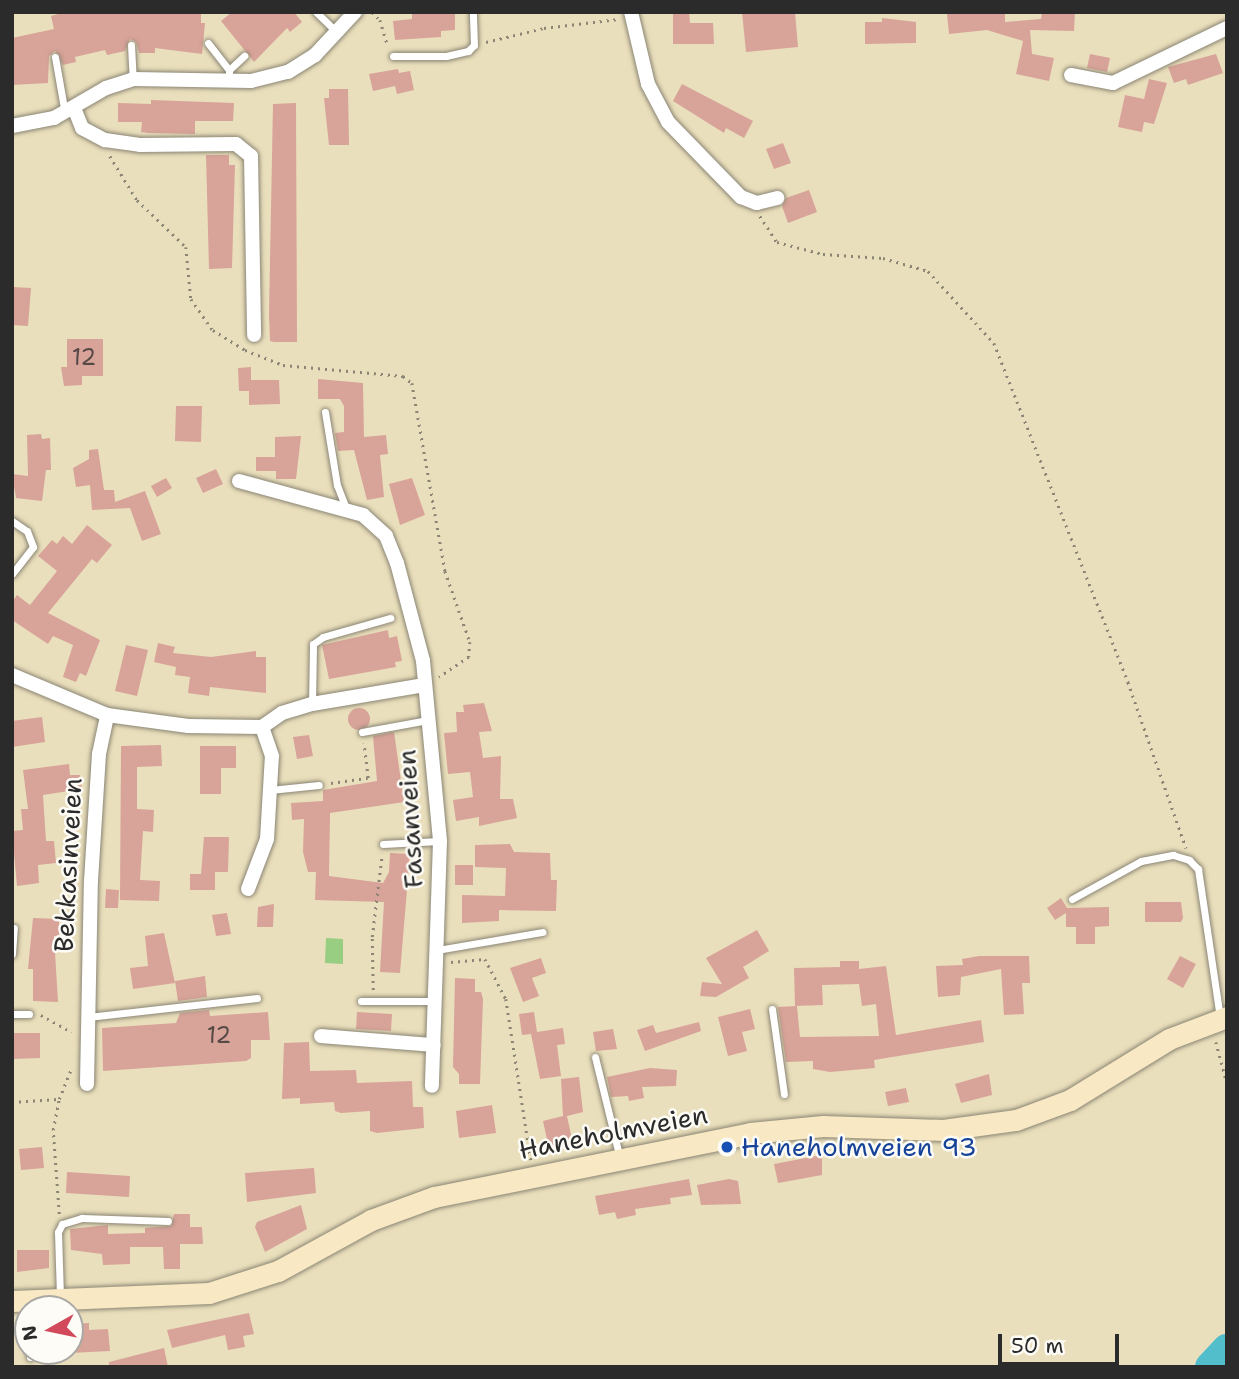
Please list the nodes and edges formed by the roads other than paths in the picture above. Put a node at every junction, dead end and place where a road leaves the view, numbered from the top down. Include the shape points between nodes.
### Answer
1 (316, 12) edge
2 (355, 12) edge
3 (473, 12) edge
4 (631, 15) edge
5 (1227, 28) edge
6 (337, 32) junction
7 (208, 43) dead end
8 (131, 45) dead end
9 (244, 56) dead end
10 (393, 56) road end
11 (55, 57) dead end
12 (1071, 75) dead end
13 (229, 76) junction
14 (132, 79) junction
15 (70, 111) junction
16 (12, 126) edge
17 (777, 198) dead end
18 (254, 335) dead end
19 (325, 412) dead end
20 (239, 481) dead end
21 (346, 508) junction
22 (12, 520) edge
23 (12, 574) edge
24 (390, 618) dead end
25 (12, 676) edge
26 (424, 685) junction
27 (313, 704) junction
28 (107, 715) junction
29 (428, 720) junction
30 (262, 727) junction
31 (362, 732) road end
32 (319, 785) road end
33 (270, 790) junction
34 (440, 841) junction
35 (383, 844) road end
36 (248, 889) dead end
37 (1072, 899) dead end
38 (15, 928) dead end
39 (542, 932) dead end
40 (12, 954) edge
41 (437, 957) junction
42 (257, 998) dead end
43 (436, 1000) junction
44 (362, 1001) dead end
45 (772, 1009) dead end
46 (12, 1014) edge
47 (30, 1014) road end
48 (87, 1017) junction
49 (1224, 1018) edge
50 (321, 1036) dead end
51 (434, 1045) junction
52 (595, 1057) dead end
53 (87, 1084) dead end
54 (432, 1086) dead end
55 (784, 1094) dead end
56 (620, 1160) junction
57 (168, 1221) dead end
58 (60, 1295) edge
59 (84, 1299) edge

1 - 6 lane
2 - 6 street
3 - 10 lane via 474,45 446,56
4 - 17 street via 648,84 662,113 722,178 751,202
5 - 12 street via 1113,83
6 - 13 street via 315,55 288,72
7 - 13 lane
8 - 14 lane
9 - 13 lane
11 - 15 lane
13 - 14 street
14 - 15 street via 106,88
15 - 16 street
15 - 18 street via 82,128 105,140 140,145 236,144 251,156
19 - 21 lane via 337,485
20 - 21 street, Fasanveien
21 - 26 street, Fasanveien via 363,515 391,545 423,661
22 - 23 lane via 27,531 33,547
24 - 27 lane via 313,644
25 - 28 street
26 - 27 street
26 - 29 street, Fasanveien
27 - 30 street via 282,713
28 - 30 street via 188,726
28 - 48 street, Bekkasinveien via 99,754
29 - 31 lane
29 - 34 street, Fasanveien
30 - 33 street via 272,756
32 - 33 lane
33 - 36 street via 266,849
34 - 35 lane
34 - 41 street, Fasanveien
37 - 49 lane via 1141,861 1173,855 1189,860 1198,869
38 - 40 lane
39 - 41 lane
41 - 43 street, Fasanveien
42 - 48 lane
43 - 44 lane
43 - 51 street, Fasanveien
45 - 55 lane
46 - 47 lane
48 - 53 street, Bekkasinveien
49 - 56 main road, Haneholmveien via 1169,1039 1070,1100 1016,1120 943,1130 784,1129
50 - 51 street
51 - 54 street, Fasanveien
52 - 56 lane
56 - 59 main road, Haneholmveien via 405,1206 278,1271 228,1289 175,1297
57 - 58 lane via 82,1218 62,1224 58,1232

